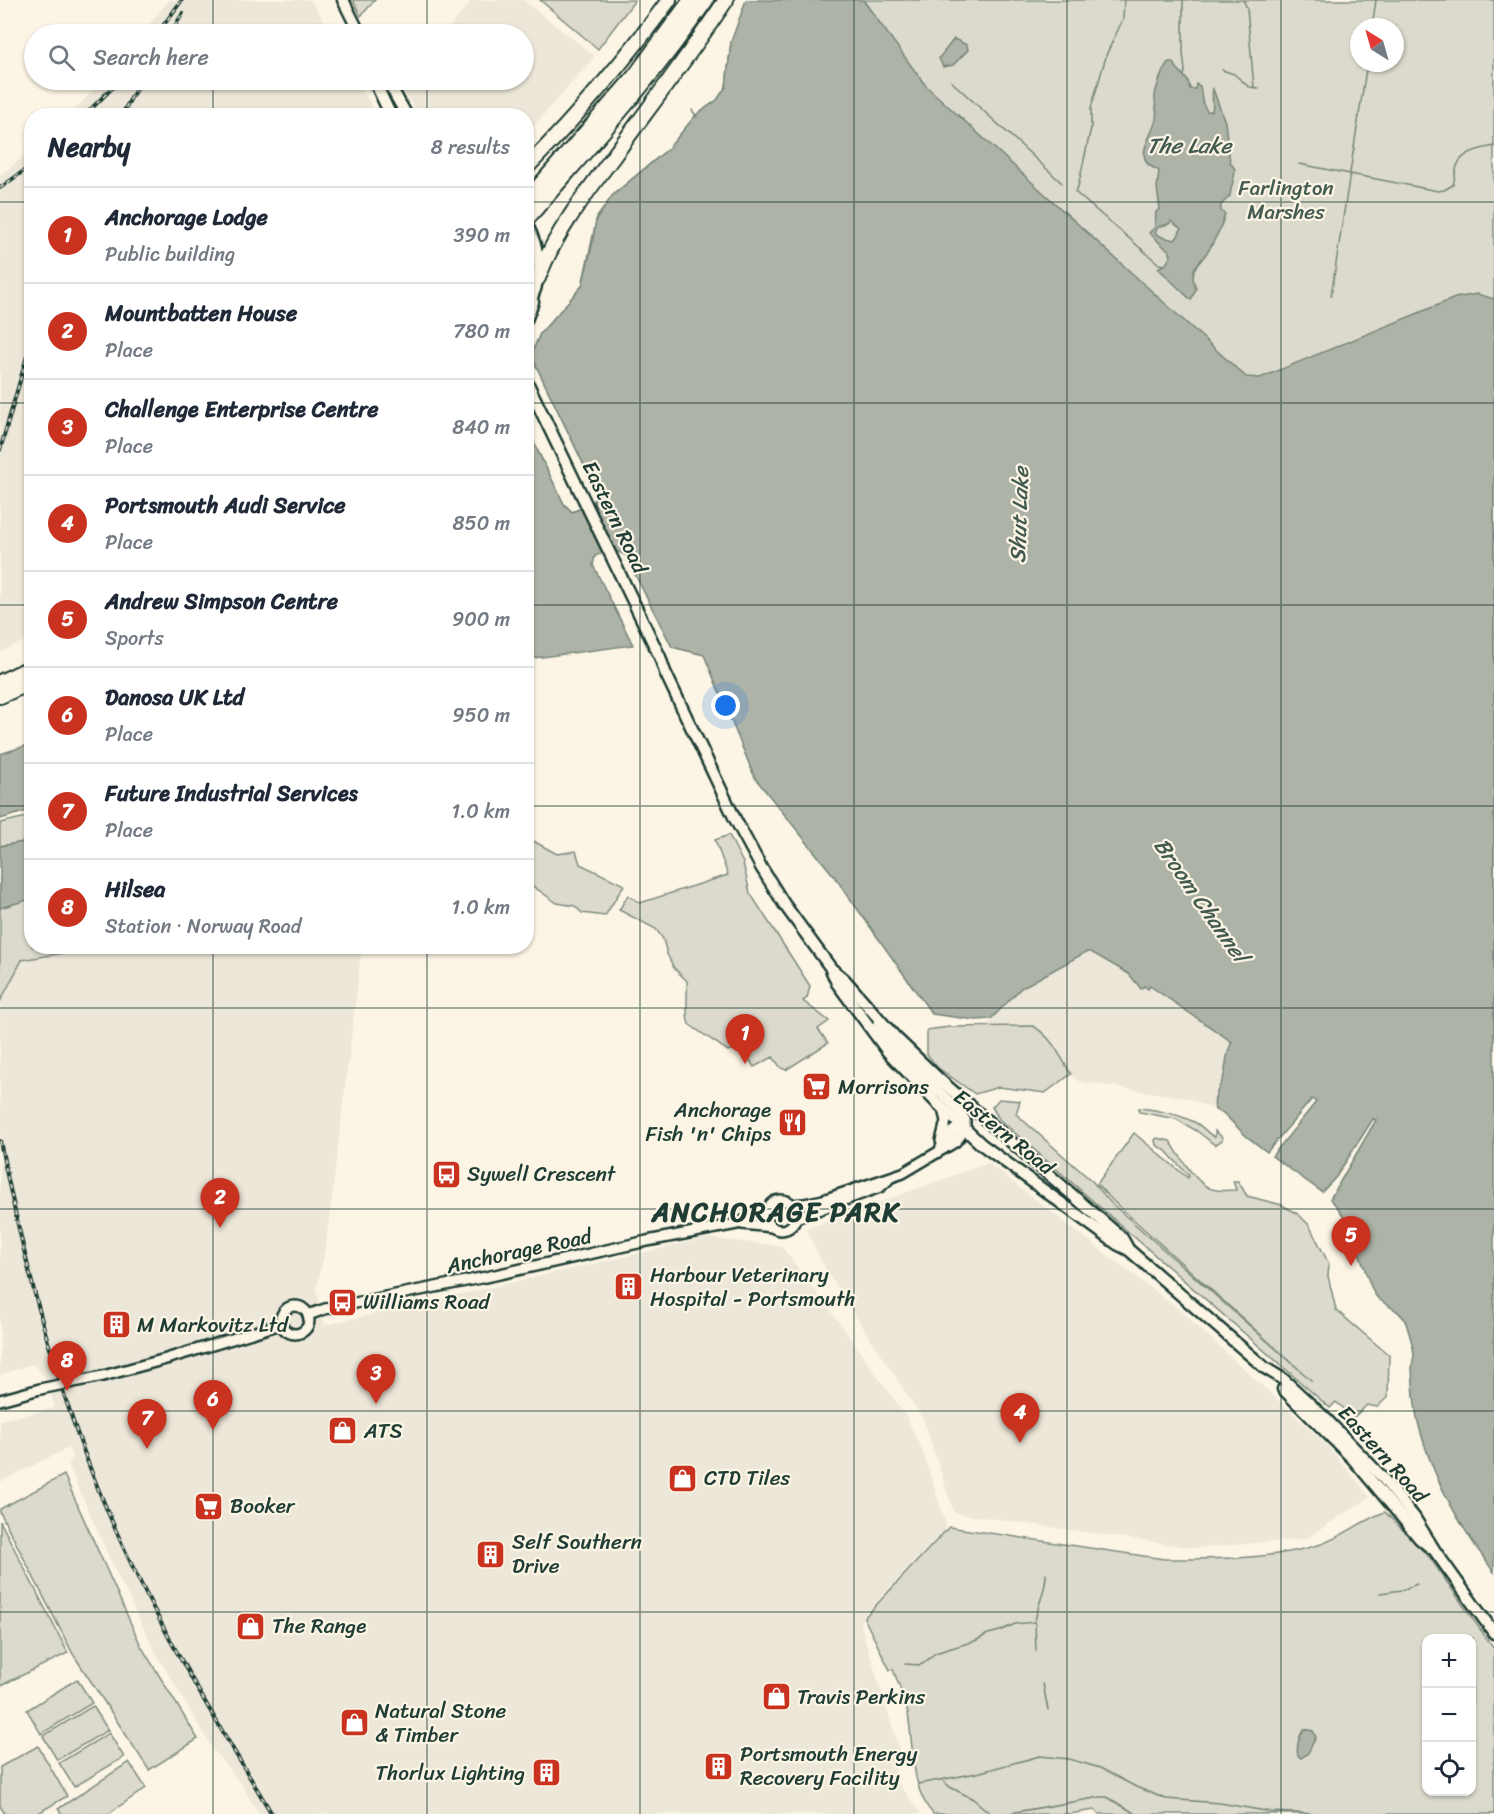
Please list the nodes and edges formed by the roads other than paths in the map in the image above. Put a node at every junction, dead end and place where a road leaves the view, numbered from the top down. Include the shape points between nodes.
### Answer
1 (335, 0) edge
2 (343, 0) edge
3 (669, 0) edge
4 (691, 0) edge
5 (706, 0) edge
6 (726, 0) edge
7 (347, 24) edge
8 (355, 24) edge
9 (379, 90) edge
10 (393, 90) edge
11 (387, 108) edge
12 (403, 108) edge
13 (534, 159) edge
14 (534, 199) edge
15 (534, 199) edge
16 (534, 241) edge
17 (538, 278) junction
18 (534, 296) edge
19 (534, 398) edge
20 (534, 411) edge
21 (568, 473) junction
22 (24, 671) edge
23 (0, 682) edge
24 (24, 686) edge
25 (0, 696) edge
26 (830, 968) junction
27 (873, 1015) junction
28 (943, 1109) junction
29 (975, 1110) junction
30 (963, 1125) junction
31 (938, 1151) junction
32 (889, 1179) junction
33 (792, 1204) junction
34 (767, 1209) junction
35 (796, 1218) junction
36 (737, 1224) junction
37 (772, 1227) junction
38 (1129, 1250) junction
39 (308, 1315) junction
40 (281, 1324) junction
41 (0, 1400) edge
42 (1494, 1633) edge

1 - 7 main road
2 - 8 main road
3 - 13 highway
4 - 14 highway via 634,77
5 - 15 highway via 638,92
6 - 17 highway via 576,206
9 - 11 main road
10 - 12 main road
16 - 17 main road
17 - 18 main road
19 - 21 main road, Eastern Road
20 - 21 main road, Eastern Road
21 - 26 main road, Eastern Road via 735,819 784,904
22 - 23 highway
24 - 25 highway
26 - 27 main road, Eastern Road
26 - 28 main road, Eastern Road via 888,1052
27 - 29 main road, Eastern Road
27 - 30 street via 900,1053 956,1109
28 - 30 main road, Eastern Road
28 - 31 street via 946,1127
29 - 30 street
29 - 38 main road, Eastern Road via 1122,1238
30 - 31 street via 955,1142
30 - 38 main road, Eastern Road via 1014,1169
31 - 32 street
32 - 33 street via 813,1202
32 - 35 street via 880,1187
33 - 34 street via 779,1200
33 - 35 street
34 - 36 street, Anchorage Road
34 - 37 street
35 - 37 street via 787,1228
36 - 37 street, Anchorage Road
36 - 39 street, Anchorage Road
38 - 42 main road, Eastern Road via 1265,1368 1353,1459 1420,1539 1435,1551
39 - 40 street via 303,1308 291,1306 281,1314
39 - 40 street via 307,1329 299,1334 290,1334
40 - 41 street, bridge via 166,1359

